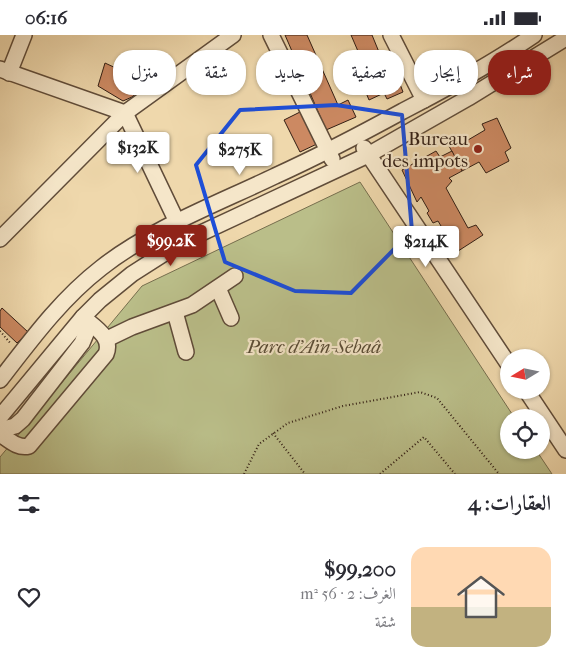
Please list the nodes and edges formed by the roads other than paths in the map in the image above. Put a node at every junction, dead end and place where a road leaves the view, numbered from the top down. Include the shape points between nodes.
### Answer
1 (24, 35) edge
2 (233, 35) edge
3 (271, 35) edge
4 (390, 35) edge
5 (534, 35) edge
6 (566, 38) edge
7 (516, 40) edge
8 (5, 71) edge
9 (424, 100) junction
10 (125, 113) junction
11 (357, 136) junction
12 (328, 151) junction
13 (368, 155) junction
14 (337, 170) junction
15 (177, 222) junction
16 (0, 239) edge
17 (235, 276) dead end
18 (218, 288) junction
19 (175, 312) junction
20 (85, 318) junction
21 (231, 318) dead end
22 (106, 339) junction
23 (186, 352) dead end
24 (500, 352) edge
25 (0, 380) edge
26 (532, 399) edge
27 (0, 417) edge
28 (0, 432) edge
29 (566, 450) edge

1 - 8 street
2 - 10 street
3 - 12 street
4 - 9 street
5 - 7 street
6 - 13 street
7 - 9 street
8 - 10 street
9 - 11 street
10 - 15 street
10 - 16 street
11 - 12 street
11 - 13 street
12 - 14 street
12 - 15 street
13 - 14 street
13 - 24 street
14 - 20 street via 182,242 132,274 100,300
15 - 25 street via 102,267 63,303
17 - 18 street
18 - 19 street
18 - 21 street
19 - 22 street
19 - 23 street
20 - 22 street
20 - 27 street
20 - 28 street via 87,331 82,343 23,419
22 - 28 street via 106,354 29,446 18,446
26 - 29 street

